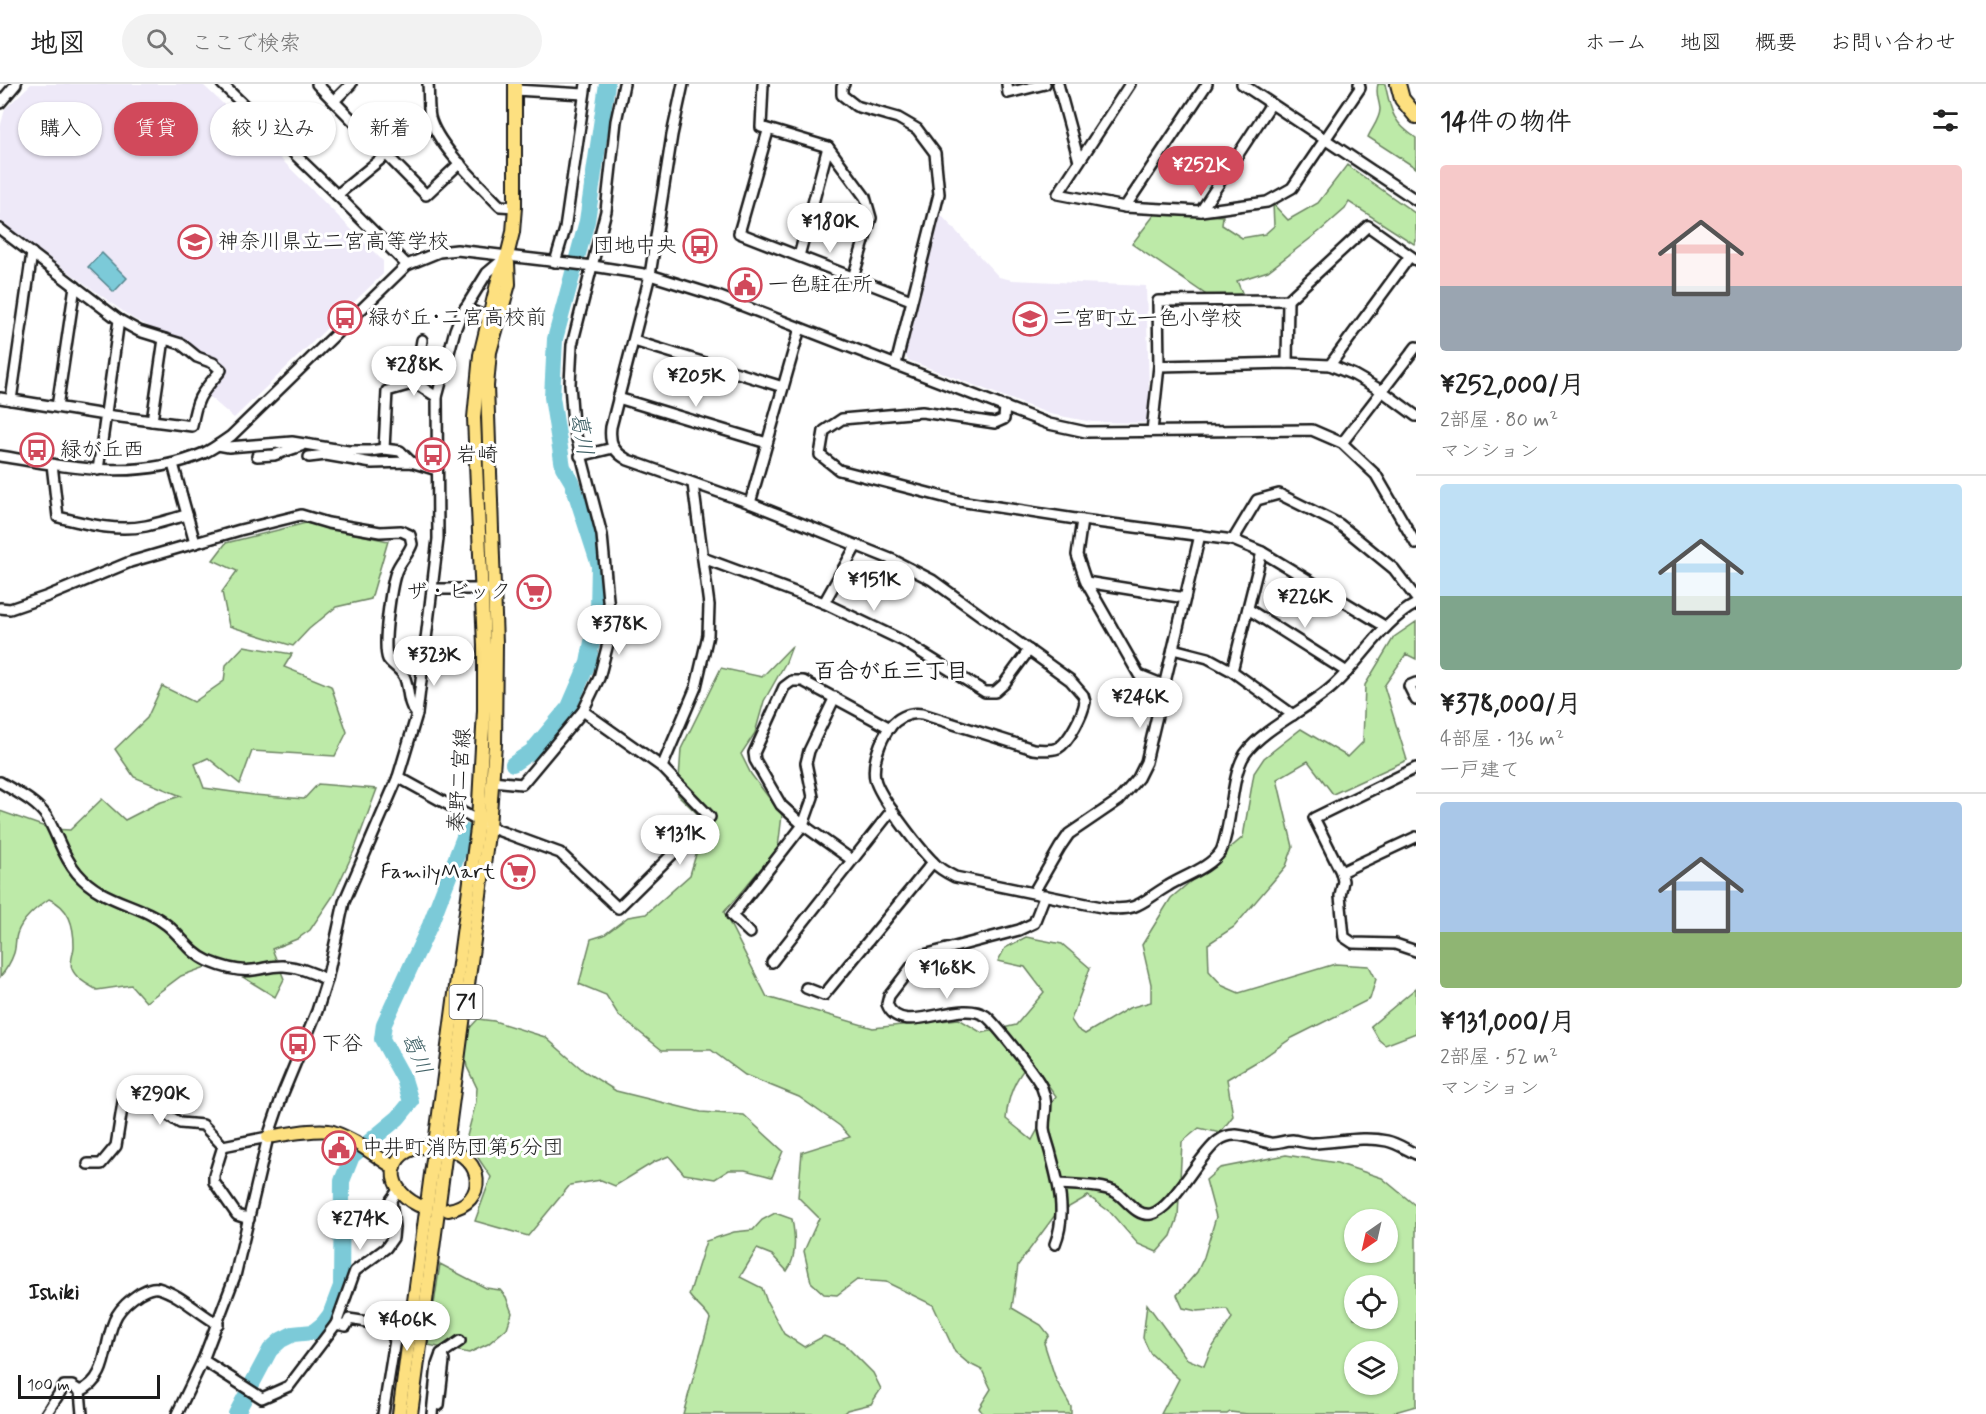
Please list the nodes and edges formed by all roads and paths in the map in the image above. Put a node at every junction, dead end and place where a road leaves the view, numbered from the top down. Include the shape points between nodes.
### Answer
1 (16, 84) edge
2 (317, 84) edge
3 (351, 84) edge
4 (428, 84) edge
5 (624, 84) edge
6 (683, 84) edge
7 (763, 84) edge
8 (843, 84) edge
9 (1007, 84) edge
10 (1045, 84) edge
11 (1058, 84) edge
12 (1207, 84) edge
13 (1242, 84) edge
14 (1359, 84) edge
15 (1398, 84) edge
16 (1405, 84) edge
17 (226, 85) edge
18 (1125, 86) edge
19 (515, 87) edge
20 (585, 89) edge
21 (334, 101) junction
22 (0, 104) edge
23 (1271, 104) junction
24 (1416, 107) edge
25 (348, 115) edge
26 (1416, 116) edge
27 (768, 131) junction
28 (1326, 140) junction
29 (828, 147) junction
30 (385, 156) edge
31 (389, 156) edge
32 (1079, 161) junction
33 (460, 163) junction
34 (338, 195) junction
35 (1416, 200) edge
36 (515, 207) junction
37 (1125, 207) junction
38 (1201, 211) junction
39 (0, 229) edge
40 (32, 254) junction
41 (507, 256) junction
42 (799, 256) junction
43 (1413, 258) edge
44 (559, 262) junction
45 (407, 265) junction
46 (590, 265) junction
47 (650, 274) junction
48 (854, 278) junction
49 (75, 286) junction
50 (910, 300) junction
51 (1287, 300) junction
52 (465, 309) junction
53 (489, 318) junction
54 (119, 320) junction
55 (800, 328) junction
56 (164, 339) junction
57 (422, 340) dead end
58 (634, 341) junction
59 (1416, 346) edge
60 (1287, 363) junction
61 (896, 364) junction
62 (1330, 365) junction
63 (1159, 366) junction
64 (415, 383) junction
65 (783, 387) junction
66 (1382, 391) junction
67 (437, 397) junction
68 (0, 398) edge
69 (618, 398) junction
70 (11, 400) junction
71 (1005, 406) junction
72 (57, 407) junction
73 (105, 415) junction
74 (1416, 416) edge
75 (152, 421) junction
76 (1152, 431) junction
77 (1342, 442) junction
78 (767, 443) junction
79 (310, 444) junction
80 (218, 445) junction
81 (613, 448) junction
82 (384, 449) junction
83 (0, 456) edge
84 (257, 456) dead end
85 (580, 456) junction
86 (309, 457) dead end
87 (411, 462) junction
88 (52, 464) junction
89 (173, 464) junction
90 (98, 470) junction
91 (437, 470) junction
92 (693, 484) junction
93 (750, 504) junction
94 (187, 515) junction
95 (1082, 520) junction
96 (1200, 535) junction
97 (1233, 540) junction
98 (195, 543) junction
99 (1416, 544) edge
100 (856, 546) junction
101 (1262, 552) junction
102 (703, 558) junction
103 (1086, 582) junction
104 (433, 589) junction
105 (488, 589) junction
106 (1185, 598) junction
107 (1416, 598) edge
108 (824, 603) junction
109 (1416, 604) edge
110 (0, 609) edge
111 (1248, 609) junction
112 (1386, 627) junction
113 (1173, 649) junction
114 (1029, 650) junction
115 (1232, 671) junction
116 (1347, 672) junction
117 (1416, 683) edge
118 (1164, 685) junction
119 (835, 697) junction
120 (1416, 700) edge
121 (583, 711) junction
122 (417, 714) junction
123 (1293, 715) junction
124 (890, 728) junction
125 (662, 767) junction
126 (1416, 768) edge
127 (398, 777) junction
128 (492, 781) junction
129 (0, 782) edge
130 (892, 810) junction
131 (482, 825) junction
132 (803, 825) junction
133 (1416, 837) edge
134 (852, 860) junction
135 (933, 862) junction
136 (1341, 872) junction
137 (1034, 892) junction
138 (1045, 895) junction
139 (750, 933) dead end
140 (1416, 951) edge
141 (772, 962) dead end
142 (327, 980) junction
143 (806, 988) dead end
144 (268, 1137) junction
145 (223, 1146) junction
146 (440, 1148) junction
147 (1416, 1154) edge
148 (88, 1164) dead end
149 (395, 1168) junction
150 (1059, 1184) junction
151 (398, 1190) junction
152 (418, 1205) dead end
153 (448, 1210) dead end
154 (249, 1219) junction
155 (1055, 1244) dead end
156 (218, 1324) junction
157 (336, 1324) junction
158 (460, 1341) dead end
159 (441, 1354) junction
160 (203, 1360) junction
161 (81, 1391) junction
162 (46, 1414) edge
163 (82, 1414) edge
164 (177, 1414) edge
165 (383, 1414) edge
166 (399, 1414) edge
167 (411, 1414) edge
168 (432, 1414) edge
169 (438, 1414) edge

1 - 22 street
2 - 21 street
3 - 21 street
4 - 33 street via 430,117
5 - 46 street via 606,211
6 - 47 street
7 - 27 street via 761,127
8 - 50 street via 842,95 856,106 898,118 917,129 935,153 939,194
9 - 10 street via 1008,93
11 - 32 street
12 - 37 street
13 - 23 street
14 - 28 street
15 - 26 highway via 1402,99
16 - 24 highway
17 - 34 street
18 - 32 street
19 - 20 street
19 - 36 main road, 秦野二宮線 / 71
20 - 44 street
21 - 25 street
23 - 28 street
23 - 38 street
27 - 29 street
27 - 42 street via 739,233
28 - 35 street
28 - 38 street via 1292,188 1276,198
29 - 42 street
29 - 48 street via 865,197 871,218
30 - 34 street
31 - 33 street via 426,195
32 - 37 street via 1058,194
33 - 36 street via 500,206
34 - 45 street
36 - 41 main road, 秦野二宮線 / 71
37 - 38 street
39 - 40 street
40 - 49 street
40 - 70 street
41 - 44 street
41 - 45 street via 457,250
41 - 52 street via 487,273
41 - 53 main road, 秦野二宮線 / 71
41 - 105 main road, 秦野二宮線 / 71 via 508,284 490,352 487,386
42 - 48 street
43 - 51 street via 1368,226
43 - 62 street
44 - 46 street
45 - 80 street
46 - 47 street
46 - 85 street via 572,345 570,384
47 - 55 street
47 - 58 street
48 - 50 street
49 - 54 street
49 - 72 street
50 - 61 street
51 - 60 street
51 - 63 street via 1158,301
52 - 53 street
52 - 67 street via 455,330
53 - 105 main road, 秦野二宮線 / 71 via 480,355 474,418
54 - 56 street via 139,332
54 - 73 street
55 - 61 street
55 - 65 street
56 - 75 street
56 - 75 street via 181,344 221,370 199,396 192,426
57 - 64 street
58 - 65 street
58 - 69 street
59 - 66 street
60 - 62 street
60 - 63 street
61 - 71 street
62 - 66 street
63 - 76 street
64 - 67 street
64 - 82 street via 387,391
65 - 78 street
66 - 74 street
66 - 77 street
67 - 91 street
68 - 70 street
69 - 78 street
69 - 81 street via 610,437
70 - 72 street
71 - 76 street via 1049,424 1086,432
71 - 95 street via 1004,418 995,423 922,412 842,419 824,431 820,455 839,470 959,501
72 - 73 street
73 - 75 street
73 - 90 street
76 - 77 street via 1312,430
77 - 99 street via 1376,475
78 - 93 street
79 - 80 street
79 - 82 street via 348,450
79 - 84 street
80 - 89 street
81 - 85 street
81 - 92 street via 628,460
82 - 87 street via 400,451
83 - 88 street
85 - 121 street via 602,535 611,632 599,678
86 - 87 street
87 - 91 street
88 - 90 street
88 - 94 street via 58,517 121,528
89 - 90 street via 137,470
89 - 94 street
91 - 104 street via 438,539
92 - 93 street
92 - 102 street
93 - 100 street
94 - 98 street
95 - 96 street
95 - 103 street via 1077,555
96 - 97 street
96 - 106 street
97 - 101 street
97 - 107 street via 1257,500 1280,494 1338,524 1394,569
98 - 110 street via 130,562 10,609
98 - 122 street via 301,515 410,535 411,548 394,580 386,647 388,659 404,675 412,710
100 - 108 street
100 - 114 street via 932,580
101 - 111 street
101 - 112 street
102 - 108 street
102 - 125 street via 708,635 696,687
103 - 106 street
103 - 118 street via 1139,675
104 - 105 street
104 - 122 street
105 - 128 main road, 秦野二宮線 / 71 via 496,716
105 - 131 main road, 秦野二宮線 / 71
106 - 113 street
108 - 114 street via 903,641 985,692 995,692 1004,684
109 - 112 street
111 - 115 street
111 - 116 street
112 - 116 street
113 - 115 street via 1208,658
113 - 118 street
114 - 124 street via 1070,680 1083,695 1085,702 1077,723 1058,748 1033,749 913,712
115 - 123 street
116 - 123 street
117 - 120 street via 1409,687
118 - 137 street via 1146,762 1138,778 1119,800 1069,834
119 - 124 street
119 - 132 street via 808,751 806,763 813,797
119 - 132 street via 803,681 792,681 784,687 754,753 781,805
121 - 125 street
121 - 128 street via 522,784
122 - 127 street
123 - 138 street via 1255,742 1244,756 1221,850 1210,862 1142,904 1124,910
124 - 130 street via 875,768 878,786
125 - 131 street via 710,817 618,908 560,852
126 - 136 street via 1314,818
127 - 131 street
127 - 142 street via 344,902
128 - 131 main road, 秦野二宮線 / 71
129 - 142 street via 34,803 77,873 91,886 167,925 207,961 252,971 283,965
130 - 134 street
130 - 135 street
131 - 146 main road, 秦野二宮線 / 71
131 - 146 main road, 秦野二宮線 / 71 via 472,871
132 - 134 street
132 - 139 street via 732,916
133 - 136 street
134 - 141 street
135 - 137 street via 955,878
135 - 143 street via 824,995
136 - 140 street via 1344,937 1353,943 1395,944
137 - 138 street
138 - 150 street via 1034,923 924,955 889,996 887,1004 890,1013 903,1020 966,1011 988,1017 1042,1087 1047,1107 1044,1129
142 - 144 street
144 - 145 street
144 - 149 main road via 332,1131
144 - 154 street
145 - 148 street via 203,1125 180,1123 128,1089 116,1146 101,1164
145 - 154 street via 214,1182 237,1215
146 - 149 main road via 412,1148 398,1159
146 - 153 main road via 456,1151 472,1164 476,1173 475,1193 469,1201
146 - 166 main road, 秦野二宮線 / 71
146 - 167 main road, 秦野二宮線 / 71
147 - 150 street via 1390,1141 1370,1139 1311,1144 1291,1140 1272,1144 1240,1134 1229,1136 1210,1149 1167,1203 1148,1215 1115,1191
149 - 151 main road
150 - 155 street via 1062,1202
151 - 152 main road
151 - 157 street via 392,1200 393,1238 356,1271
154 - 156 street
156 - 160 street
156 - 161 street via 159,1288 144,1290 116,1316 99,1376
157 - 160 street via 289,1386 261,1398
157 - 165 street via 346,1326 349,1319 392,1332 396,1340
158 - 159 street
159 - 168 street via 436,1365
159 - 169 street via 444,1361
160 - 164 street
161 - 162 street via 64,1386
161 - 163 street

